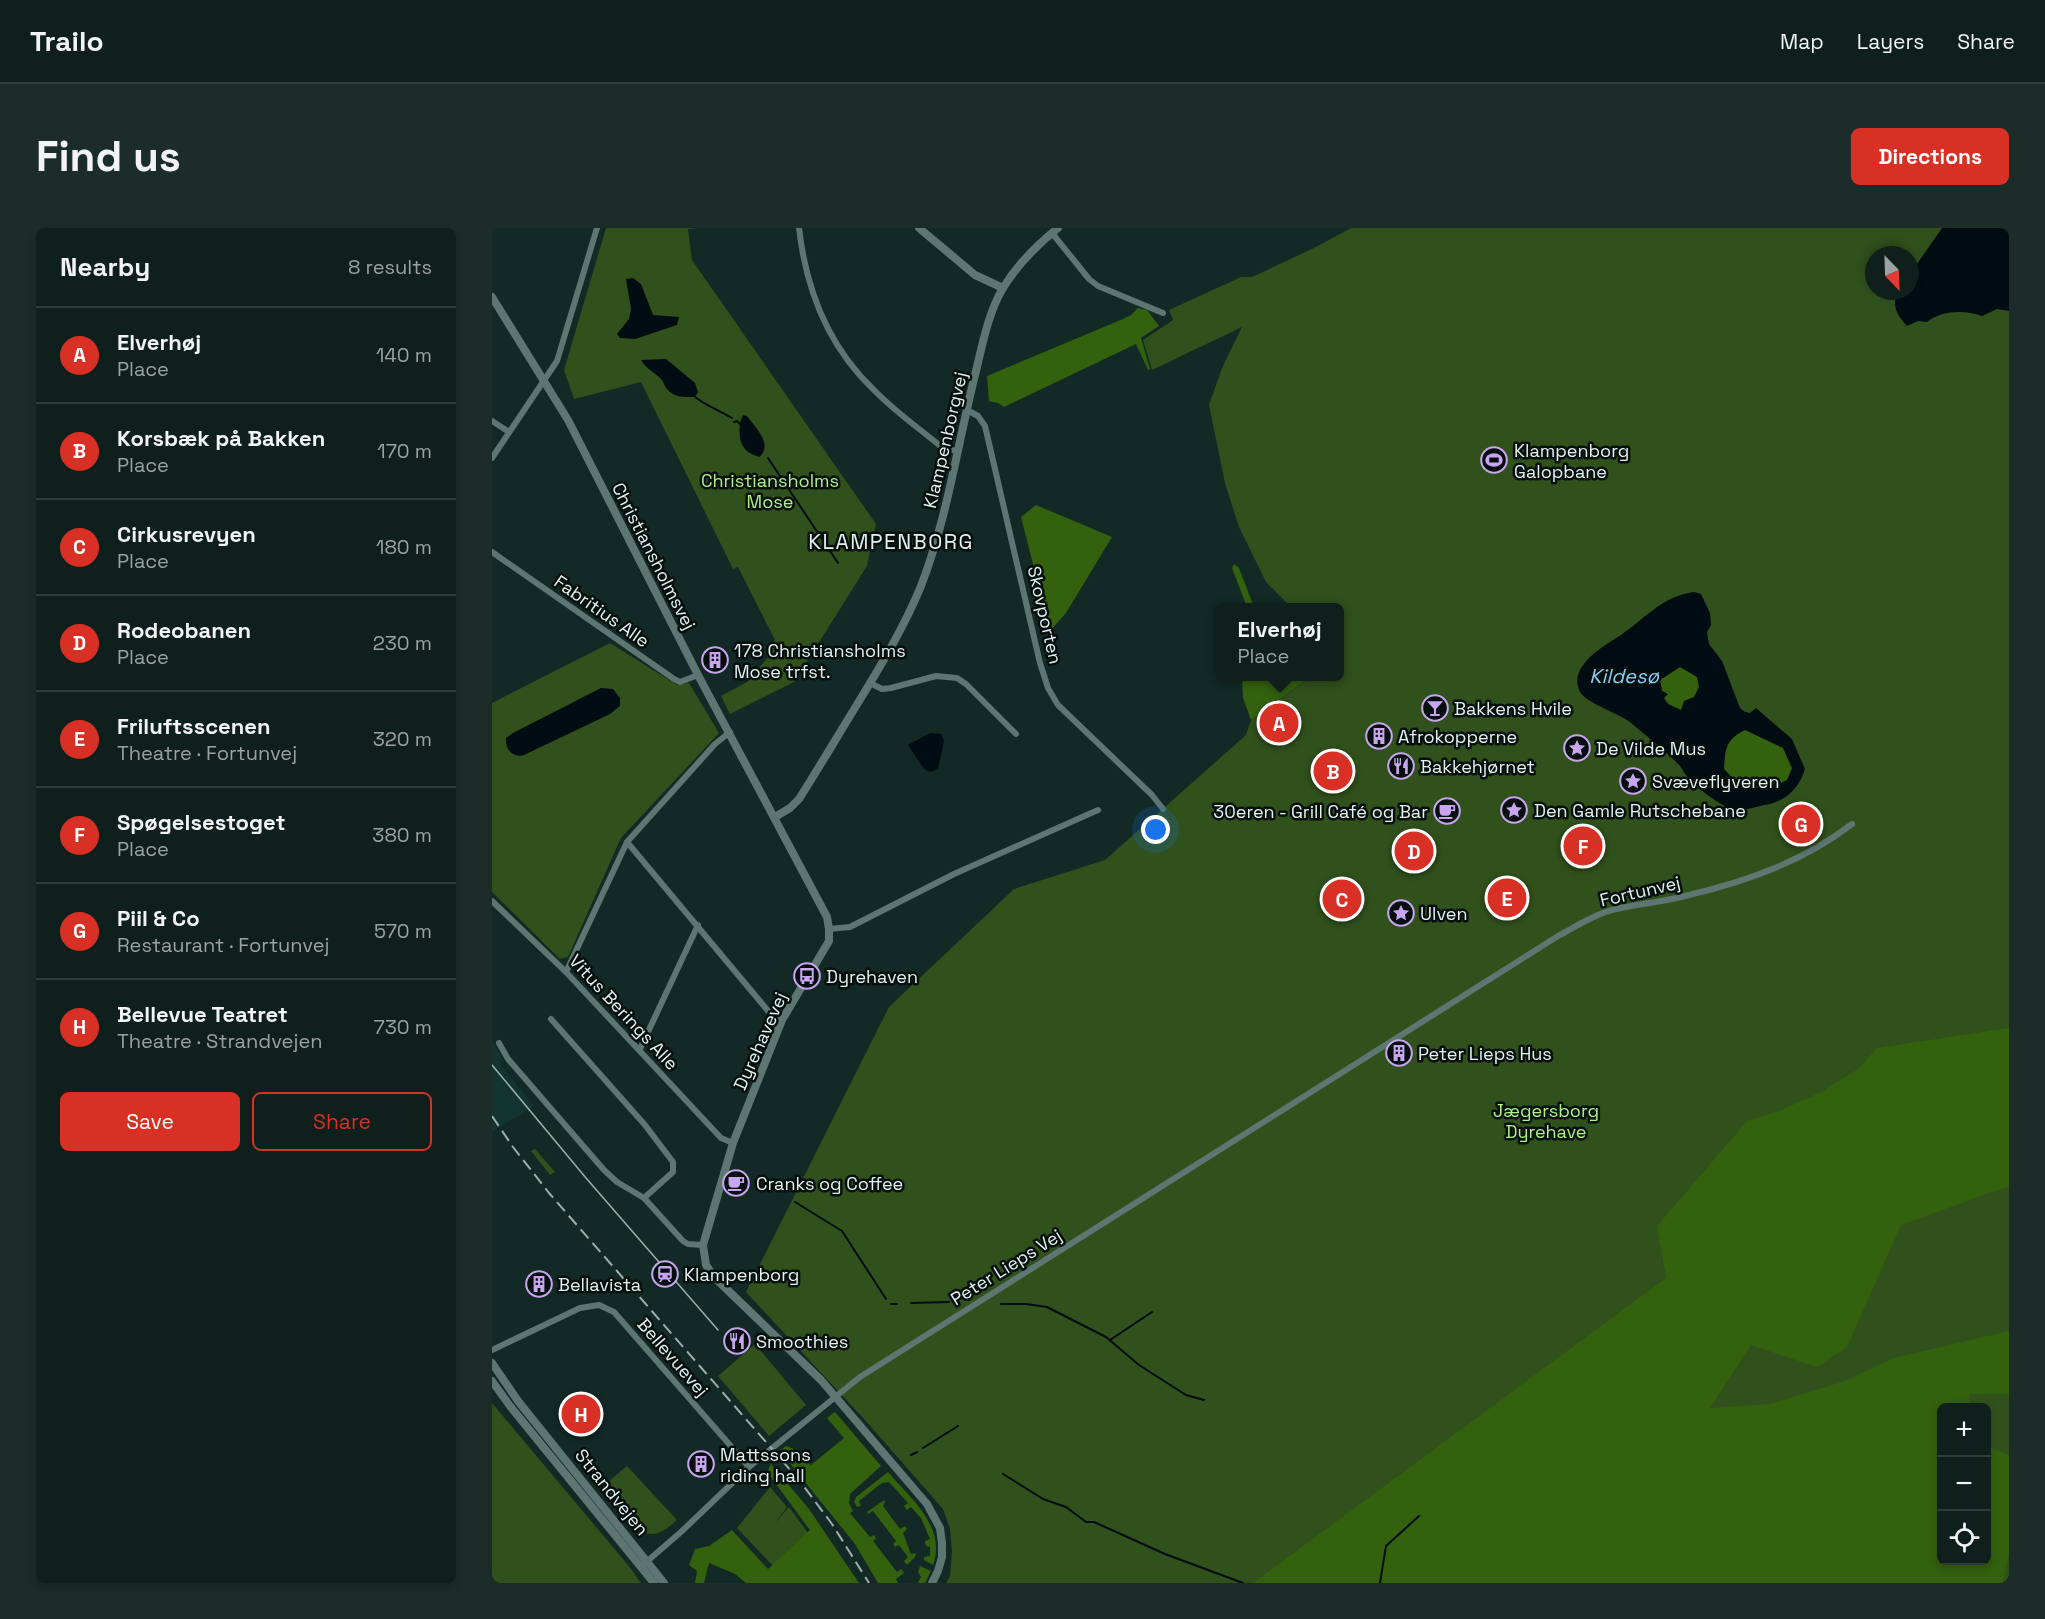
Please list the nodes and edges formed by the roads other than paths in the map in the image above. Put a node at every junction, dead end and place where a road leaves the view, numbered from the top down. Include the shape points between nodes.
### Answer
1 (597, 228) edge
2 (799, 228) edge
3 (919, 228) edge
4 (1055, 230) edge
5 (1003, 288) junction
6 (492, 297) edge
7 (1163, 313) dead end
8 (543, 380) junction
9 (967, 410) junction
10 (492, 421) edge
11 (509, 432) junction
12 (958, 451) junction
13 (492, 458) edge
14 (492, 552) edge
15 (698, 675) junction
16 (870, 683) junction
17 (730, 732) junction
18 (1016, 734) dead end
19 (1163, 808) dead end
20 (1098, 810) dead end
21 (775, 817) junction
22 (1852, 824) dead end
23 (627, 842) junction
24 (492, 901) edge
25 (698, 925) junction
26 (830, 929) junction
27 (566, 972) junction
28 (552, 1019) dead end
29 (782, 1020) junction
30 (1414, 1028) joint
31 (499, 1043) dead end
32 (640, 1049) junction
33 (733, 1143) junction
34 (644, 1198) junction
35 (703, 1245) junction
36 (492, 1350) edge
37 (492, 1363) edge
38 (492, 1381) edge
39 (749, 1467) junction
40 (644, 1564) junction
41 (654, 1583) edge
42 (664, 1583) edge
43 (932, 1583) edge

1 - 8 street via 557,361
2 - 12 street via 811,290 840,349 873,390 944,449
3 - 5 street via 975,275
4 - 5 street, Klampenborgvej via 1033,250
4 - 7 street via 1098,286
5 - 9 street, Klampenborgvej via 987,326
6 - 8 street, Christiansholmsvej
8 - 11 street
8 - 15 street, Christiansholmsvej via 568,420
9 - 12 street, Klampenborgvej
9 - 19 street, Skovporten via 985,426 1048,688 1058,705
10 - 11 street
11 - 13 street
12 - 16 street, Klampenborgvej via 942,523 920,589
14 - 15 street, Fabritius Alle via 674,679 680,682
15 - 17 street, Christiansholmsvej
16 - 18 street via 882,689 936,676 957,678
16 - 21 street, Klampenborgvej via 799,799
17 - 21 street, Christiansholmsvej
17 - 23 street
20 - 26 street via 954,874 850,927
21 - 26 street, Christiansholmsvej via 824,908
22 - 30 street, Fortunvej via 1795,861 1758,875 1689,896 1611,910 1583,922
23 - 25 street
23 - 27 street
24 - 27 street, Vitus Berings Alle
25 - 29 street via 769,1012
25 - 32 street
26 - 29 street, Dyrehavevej via 825,950
27 - 32 street, Vitus Berings Alle
28 - 34 street via 673,1162 673,1172
29 - 33 street, Dyrehavevej
30 - 39 street, Peter Lieps Vej via 860,1377
31 - 34 street via 508,1059 604,1170
32 - 33 street, Vitus Berings Alle via 721,1138
33 - 35 street, Dyrehavevej
34 - 35 street via 683,1241
35 - 43 street via 706,1265 714,1277 821,1380 927,1504 940,1528 942,1543 942,1557
36 - 39 street, Bellevuevej via 580,1308 608,1308
37 - 40 main road, Strandvejen
38 - 40 main road, Strandvejen via 517,1416
39 - 40 street, Peter Lieps Vej
40 - 41 main road, Strandvejen
40 - 42 main road, Strandvejen

